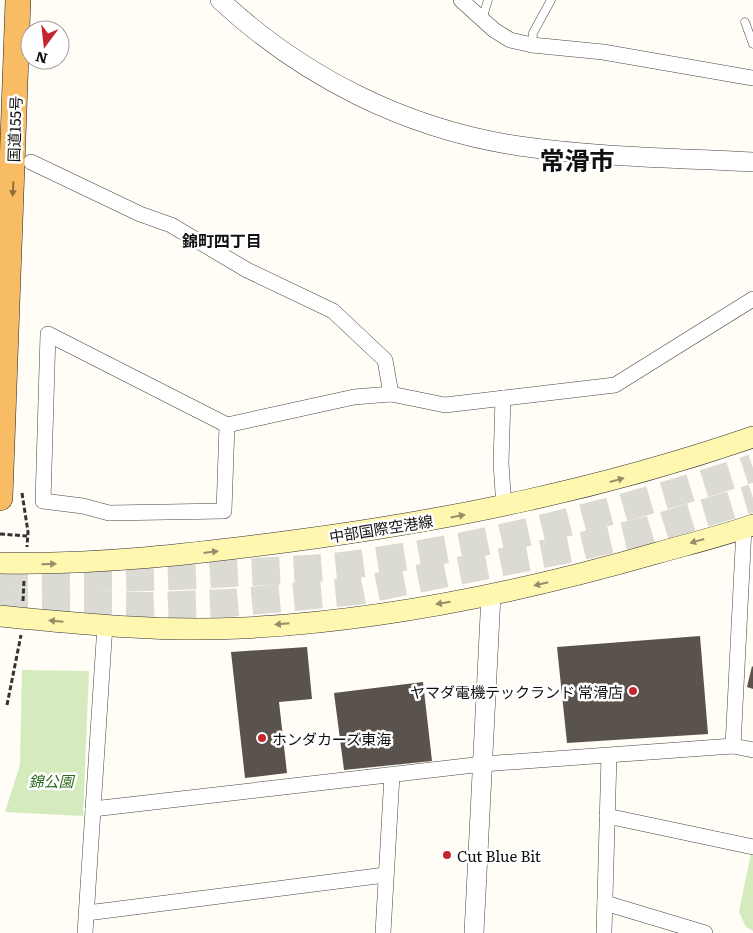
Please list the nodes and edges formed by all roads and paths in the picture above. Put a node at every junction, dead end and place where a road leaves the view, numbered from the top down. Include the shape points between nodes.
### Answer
1 (18, 0) edge
2 (220, 0) edge
3 (461, 0) edge
4 (488, 0) edge
5 (551, 0) edge
6 (480, 17) junction
7 (745, 22) dead end
8 (753, 44) edge
9 (532, 46) junction
10 (753, 78) edge
11 (31, 162) dead end
12 (753, 162) edge
13 (753, 299) edge
14 (390, 394) junction
15 (503, 398) junction
16 (228, 425) junction
17 (753, 437) edge
18 (10, 492) edge
19 (504, 507) junction
20 (749, 526) edge
21 (0, 534) edge
22 (28, 536) junction
23 (26, 556) dead end
24 (0, 563) edge
25 (25, 575) dead end
26 (491, 595) junction
27 (23, 604) dead end
28 (0, 616) edge
29 (105, 625) junction
30 (21, 634) dead end
31 (7, 706) dead end
32 (732, 746) junction
33 (753, 750) edge
34 (609, 756) junction
35 (483, 764) junction
36 (392, 775) junction
37 (93, 809) junction
38 (607, 816) junction
39 (753, 847) edge
40 (385, 875) junction
41 (605, 903) junction
42 (87, 912) junction
43 (85, 933) edge
44 (383, 933) edge
45 (474, 933) edge
46 (604, 933) edge
47 (704, 933) edge

1 -> 18 highway, 国道155号
2 - 12 street via 269,41 314,72 346,91 428,124 517,145 560,151
3 - 6 street
4 - 6 lane
5 - 9 lane via 533,33
6 - 9 street via 510,40
7 - 8 lane
9 - 10 street via 603,52
11 - 14 street via 171,226 247,270 333,311 385,360
13 - 15 street via 616,385
14 - 15 street via 445,405
14 - 16 street via 354,397
15 - 19 street via 501,463
16 - 16 street via 176,399 48,334 43,501 109,513 224,511
19 -> 17 main road, 中部国際空港線 via 615,480
18 - 22 path
24 -> 19 main road, 中部国際空港線 via 92,562 206,552 369,531
20 -> 26 main road via 586,574
20 - 32 street
21 - 22 path
22 - 23 path
25 - 27 path
26 -> 29 main road via 393,611 241,628 171,629
26 - 35 street
29 -> 28 main road
29 - 37 street
30 - 31 path
32 - 33 street
32 - 34 street
34 - 35 street
34 - 38 street
35 - 36 street
35 - 45 street
36 - 37 street
36 - 40 street
37 - 42 street
38 - 39 street
38 - 41 street
40 - 42 street
40 - 44 street
41 - 46 street
41 - 47 street
42 - 43 street

